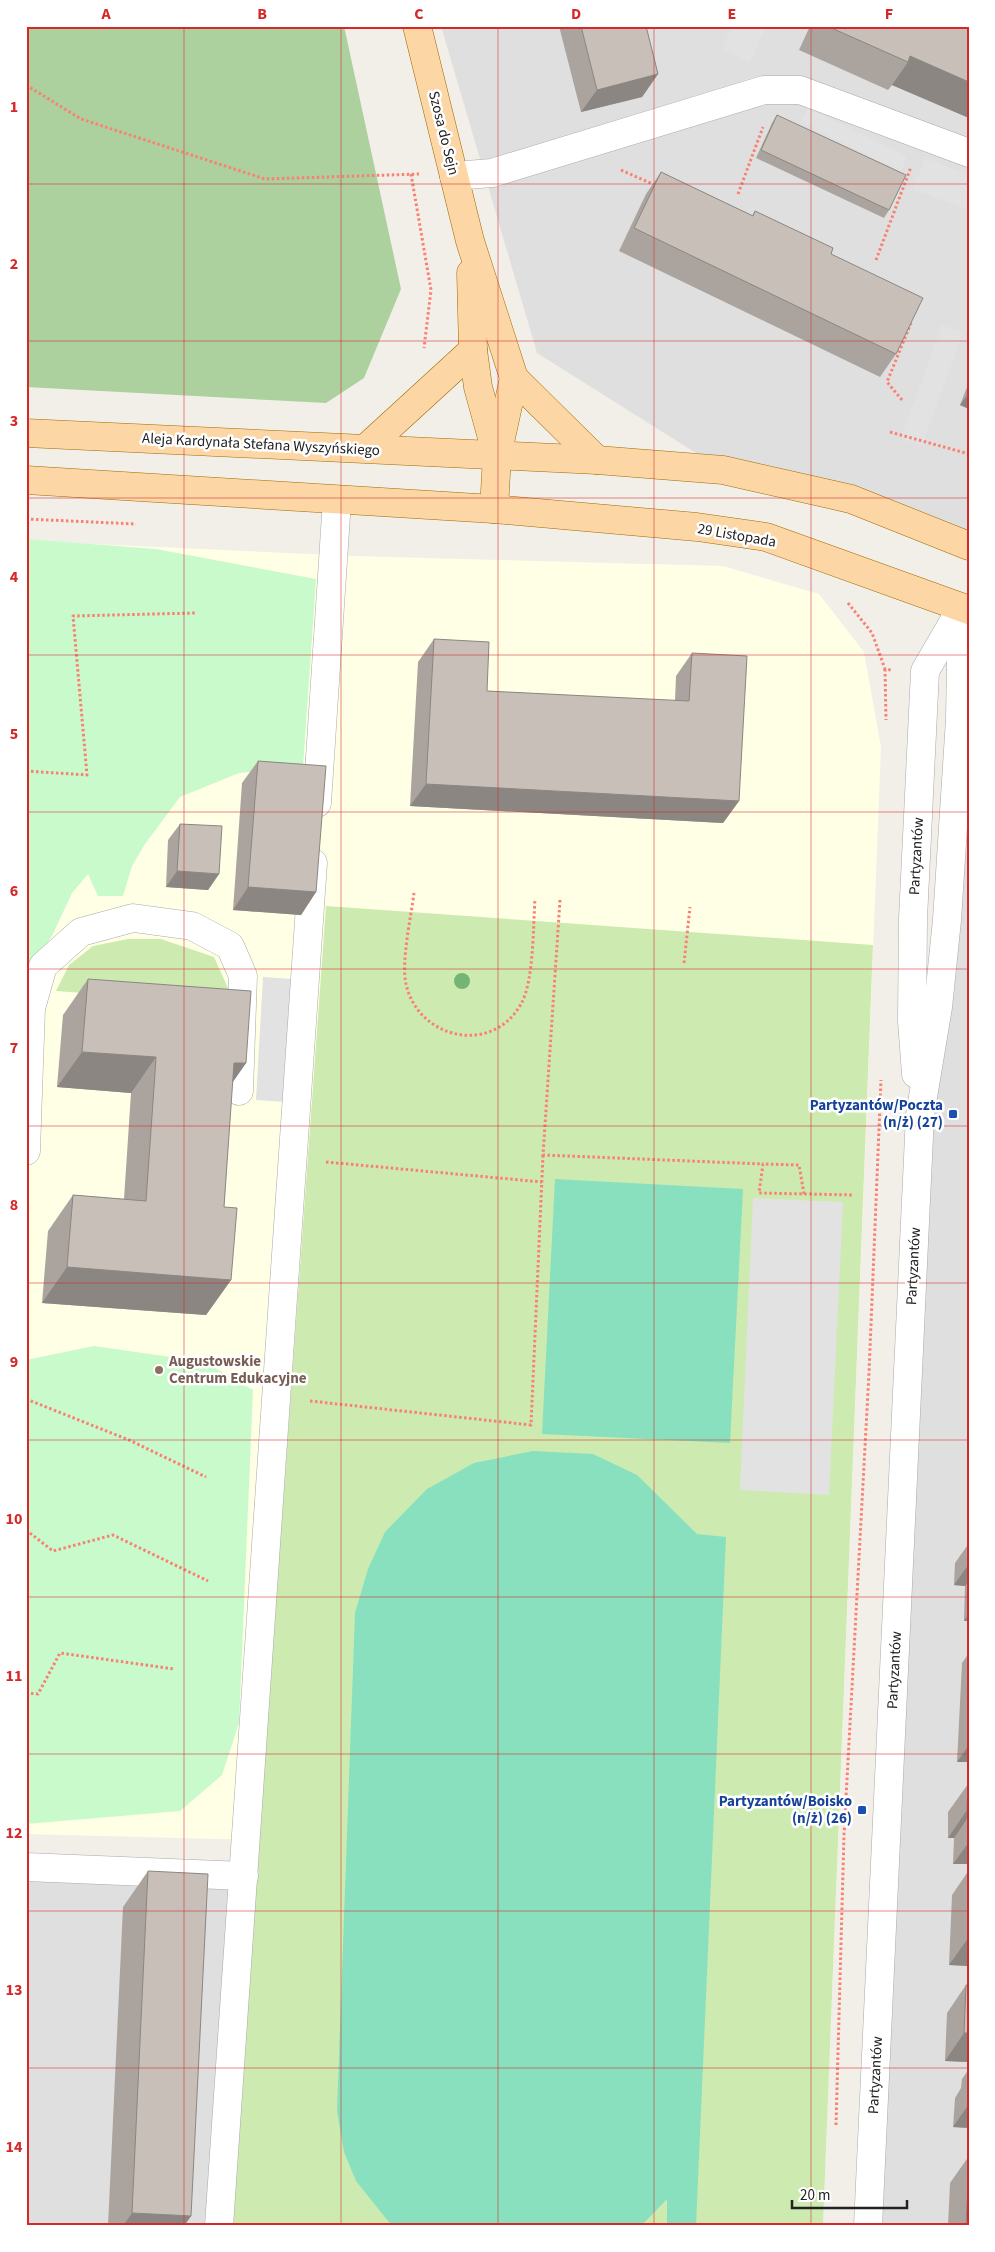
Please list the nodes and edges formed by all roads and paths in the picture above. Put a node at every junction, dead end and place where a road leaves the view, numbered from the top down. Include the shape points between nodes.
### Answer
1 (417, 26) edge
2 (26, 84) edge
3 (764, 90) junction
4 (923, 136) junction
5 (572, 149) junction
6 (969, 153) edge
7 (454, 176) junction
8 (664, 189) edge
9 (738, 194) dead end
10 (470, 241) junction
11 (876, 260) dead end
12 (914, 316) edge
13 (473, 350) junction
14 (514, 378) junction
15 (902, 400) dead end
16 (26, 432) edge
17 (890, 432) dead end
18 (366, 448) junction
19 (969, 454) edge
20 (497, 456) junction
21 (597, 460) junction
22 (26, 480) edge
23 (337, 500) junction
24 (494, 509) junction
25 (969, 546) edge
26 (841, 598) dead end
27 (966, 603) edge
28 (196, 613) dead end
29 (925, 671) junction
30 (964, 717) edge
31 (26, 771) edge
32 (414, 893) dead end
33 (535, 899) dead end
34 (560, 900) dead end
35 (690, 907) dead end
36 (684, 963) dead end
37 (881, 1077) dead end
38 (239, 1090) edge
39 (920, 1115) junction
40 (26, 1153) edge
41 (543, 1156) junction
42 (293, 1159) junction
43 (763, 1164) junction
44 (542, 1182) junction
45 (804, 1194) junction
46 (854, 1194) dead end
47 (277, 1397) junction
48 (26, 1399) edge
49 (206, 1477) dead end
50 (26, 1530) edge
51 (208, 1581) dead end
52 (174, 1669) dead end
53 (26, 1693) edge
54 (26, 1867) edge
55 (244, 1876) junction
56 (836, 2128) dead end
57 (218, 2226) edge
58 (868, 2226) edge

1 - 7 main road, Szosa do Sejn
2 - 7 path via 82,119 265,179 410,174
3 - 4 street via 800,90
3 - 5 street
3 - 9 path via 769,112
4 - 6 street
4 - 11 path
5 - 7 street via 492,172
5 - 8 path
7 - 10 main road, Szosa do Sejn
10 - 13 main road, Szosa do Sejn
10 - 14 main road, Szosa do Sejn
12 - 15 path via 887,382
13 - 18 main road
13 - 20 main road, Szosa do Sejn via 478,387
14 - 20 main road, Szosa do Sejn
14 - 21 main road, Szosa do Sejn
16 - 18 main road, Aleja Kardynała Stefana Wyszyńskiego
17 - 19 path
18 - 20 main road, Aleja Kardynała Stefana Wyszyńskiego
20 - 21 main road
20 - 24 main road, Szosa do Sejn
21 - 25 main road via 723,470 851,499
22 - 23 main road
23 - 24 main road
23 - 42 street
24 - 27 main road, 29 Listopada via 697,527 766,538
26 - 29 path via 872,633 885,669
27 - 29 street, Partyzantów
27 - 30 street, Partyzantów
28 - 31 path via 73,616 87,775
29 - 39 street, Partyzantów via 912,975 912,1020
30 - 39 street, Partyzantów via 938,1007
32 - 33 path via 405,982 419,1013 436,1028 462,1036 484,1034 498,1028 522,1003 529,978
34 - 41 path
35 - 36 path
37 - 56 path via 844,1836
38 - 40 street via 243,976 230,946 192,926 133,918 81,932 43,966 32,1008
39 - 58 street, Partyzantów
41 - 43 path
41 - 44 path
42 - 44 path
42 - 47 street
43 - 45 path via 799,1165
43 - 45 path via 760,1193
44 - 47 path via 531,1425
45 - 46 path
47 - 55 street
48 - 49 path via 129,1440
50 - 51 path via 53,1552 113,1535
52 - 53 path via 60,1653 38,1694
54 - 55 street
55 - 57 street

